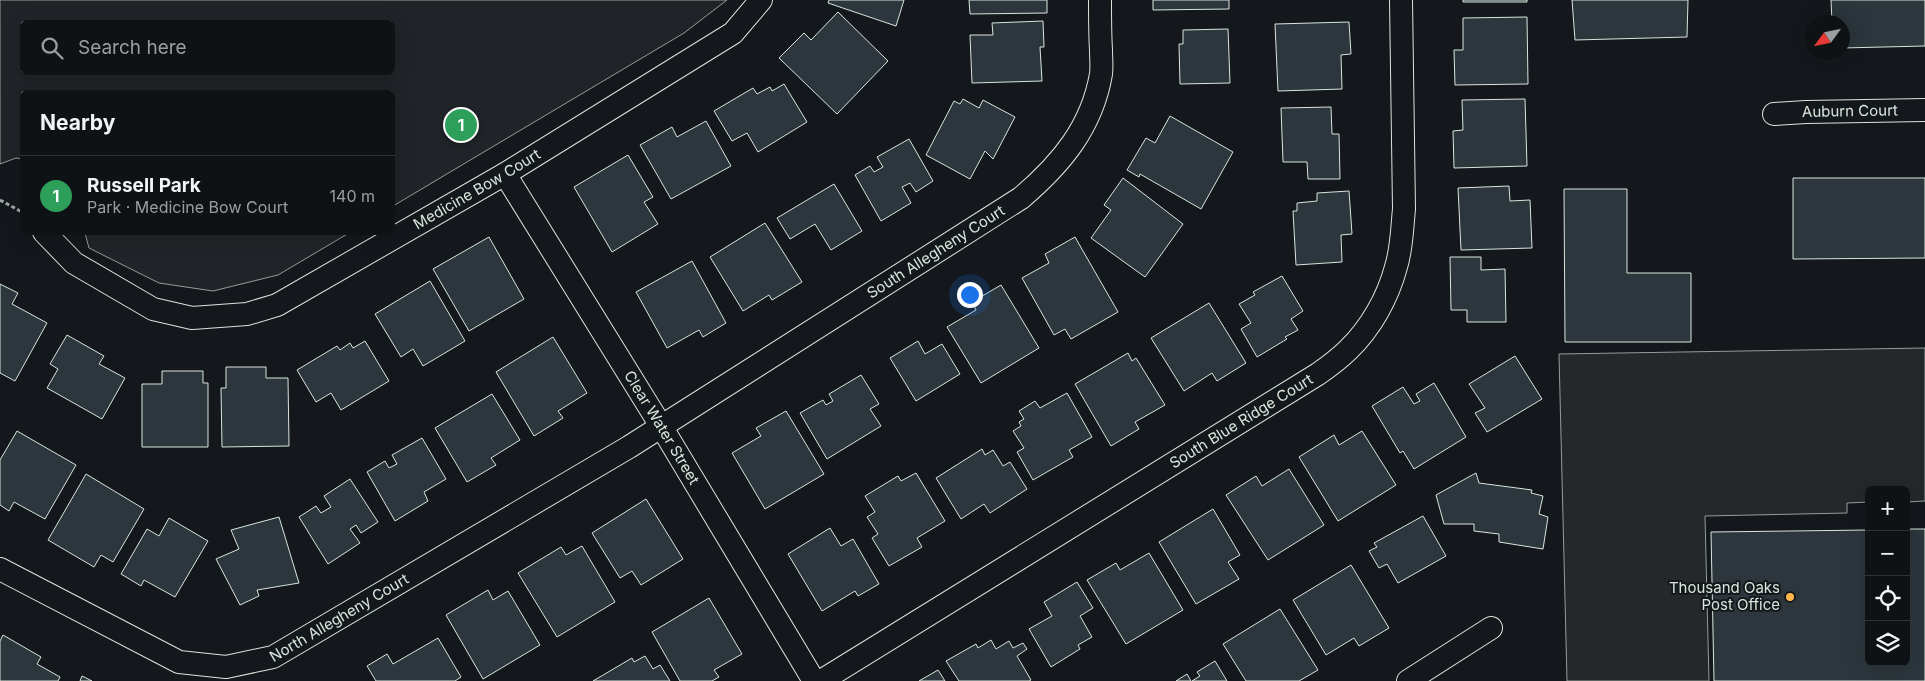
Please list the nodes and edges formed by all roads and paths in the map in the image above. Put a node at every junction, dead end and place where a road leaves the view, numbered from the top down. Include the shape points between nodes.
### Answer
1 (761, 0) edge
2 (1100, 0) edge
3 (1401, 0) edge
4 (1925, 110) edge
5 (1774, 114) dead end
6 (505, 174) junction
7 (0, 200) edge
8 (20, 211) edge
9 (47, 235) edge
10 (661, 426) junction
11 (0, 569) edge
12 (1491, 628) dead end
13 (814, 681) edge
14 (821, 681) edge
15 (1408, 681) edge

1 - 6 street, Medicine Bow Court via 733,33
2 - 10 street, South Allegheny Court via 1101,73 1091,107 1073,144 1047,176 1021,198
3 - 14 street, South Blue Ridge Court via 1404,209 1401,240 1396,267 1382,303 1348,350 1318,374
4 - 5 street, Auburn Court
6 - 9 street, Medicine Bow Court via 277,305 247,314 192,318 153,309 74,263
6 - 10 street, Clear Water Street
7 - 8 path
10 - 11 street, North Allegheny Court via 273,657 226,667 179,662
10 - 13 street, Clear Water Street
12 - 15 street

